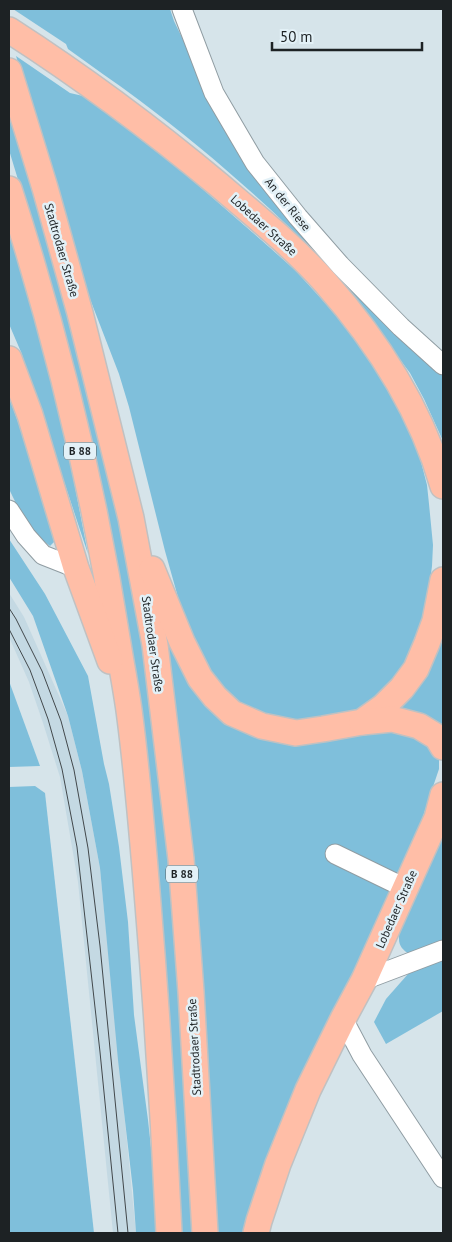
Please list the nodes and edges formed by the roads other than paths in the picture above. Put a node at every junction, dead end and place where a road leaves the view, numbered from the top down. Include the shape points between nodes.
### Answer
1 (182, 9) edge
2 (9, 30) edge
3 (9, 71) edge
4 (9, 189) edge
5 (9, 359) edge
6 (443, 365) edge
7 (443, 486) edge
8 (9, 510) edge
9 (131, 518) junction
10 (76, 568) junction
11 (443, 580) edge
12 (130, 717) junction
13 (362, 722) junction
14 (443, 747) edge
15 (443, 795) edge
16 (335, 854) dead end
17 (405, 888) junction
18 (443, 950) edge
19 (364, 980) junction
20 (343, 1019) junction
21 (443, 1178) edge
22 (169, 1233) edge
23 (205, 1233) edge
24 (256, 1233) edge

1 - 6 street, An der Riese via 214,93 255,163 340,265
2 - 7 main road, Lobedaer Straße via 189,160 287,245 324,282 368,336 398,380 429,442
3 - 9 main road, Stadtrodaer Straße / B 88 via 80,313
4 - 12 main road, B 88 via 68,393 107,575
5 - 10 main road via 30,415
8 - 10 street via 43,555
9 - 13 main road via 182,642 200,678 215,697 232,712 262,726 296,732
9 - 23 main road, Stadtrodaer Straße / B 88 via 155,645 181,859
10 - 12 main road
11 - 13 main road via 435,621 416,669 383,707
12 - 22 main road, B 88 via 155,993
13 - 14 main road via 392,719 419,726 437,737
15 - 17 main road, Lobedaer Straße via 437,818
16 - 17 street
17 - 19 main road, Lobedaer Straße
18 - 19 street
19 - 20 main road, Lobedaer Straße
20 - 21 street via 362,1055
20 - 24 main road, Lobedaer Straße via 308,1090 278,1164

